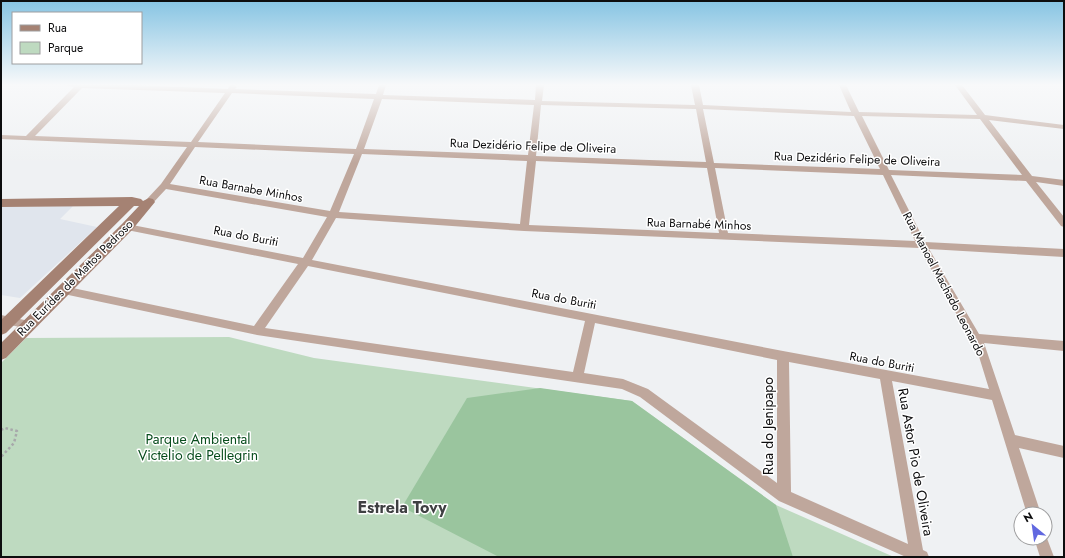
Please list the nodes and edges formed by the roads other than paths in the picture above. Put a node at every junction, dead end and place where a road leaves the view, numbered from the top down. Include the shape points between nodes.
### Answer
1 (55, 111) edge
2 (216, 111) edge
3 (373, 111) edge
4 (538, 111) edge
5 (700, 111) edge
6 (790, 111) edge
7 (855, 111) edge
8 (978, 111) edge
9 (856, 114) junction
10 (982, 117) junction
11 (1064, 127) edge
12 (1, 138) edge
13 (28, 138) junction
14 (193, 144) junction
15 (360, 150) junction
16 (533, 158) junction
17 (710, 166) junction
18 (885, 173) junction
19 (1029, 178) junction
20 (1064, 183) edge
21 (164, 186) junction
22 (132, 202) junction
23 (149, 202) junction
24 (1, 203) edge
25 (333, 215) junction
26 (1064, 224) edge
27 (127, 227) junction
28 (524, 228) junction
29 (724, 237) junction
30 (922, 245) junction
31 (1064, 253) edge
32 (306, 261) junction
33 (63, 290) junction
34 (591, 318) junction
35 (4, 323) edge
36 (29, 325) junction
37 (257, 331) junction
38 (976, 338) junction
39 (1064, 346) edge
40 (1, 353) edge
41 (783, 356) junction
42 (885, 376) junction
43 (578, 377) junction
44 (997, 396) junction
45 (1011, 440) junction
46 (1064, 452) edge
47 (784, 496) junction
48 (1032, 506) edge
49 (1044, 546) edge
50 (920, 556) edge
51 (1047, 557) edge

1 - 13 street
2 - 14 street
3 - 15 street
4 - 16 street
5 - 17 street
6 - 9 street
7 - 9 street, Rua Manoel Machado Leonardo
8 - 10 street
9 - 10 street
9 - 18 street, Rua Manoel Machado Leonardo
10 - 11 street
10 - 19 street
12 - 13 street, Rua Dezidério Felipe de Oliveira
13 - 14 street, Rua Dezidério Felipe de Oliveira
14 - 15 street, Rua Dezidério Felipe de Oliveira
14 - 21 street
15 - 16 street, Rua Dezidério Felipe de Oliveira
15 - 25 street
16 - 17 street, Rua Dezidério Felipe de Oliveira
16 - 28 street
17 - 18 street, Rua Dezidério Felipe de Oliveira
17 - 29 street
18 - 19 street, Rua Dezidério Felipe de Oliveira
18 - 30 street, Rua Manoel Machado Leonardo
19 - 20 street, Rua Dezidério Felipe de Oliveira
19 - 26 street
21 - 23 street
21 - 25 street, Rua Barnabe Minhos
22 - 23 street
22 - 24 street
22 - 35 street, Rua Eurídes de Mattos Pedroso
23 - 27 street, Rua Eurídes de Mattos Pedroso
25 - 28 street, Rua Barnabé Minhos
25 - 32 street
27 - 32 street, Rua do Buriti
27 - 33 street, Rua Eurídes de Mattos Pedroso
28 - 29 street, Rua Barnabé Minhos
29 - 30 street, Rua Barnabé Minhos
30 - 31 street, Rua Barnabé Minhos
30 - 38 street, Rua Manoel Machado Leonardo
32 - 34 street, Rua do Buriti
32 - 37 street
33 - 36 street, Rua Eurídes de Mattos Pedroso
33 - 37 street
34 - 41 street, Rua do Buriti
34 - 43 street
35 - 36 street
36 - 40 street, Rua Eurídes de Mattos Pedroso
37 - 43 street
38 - 39 street
38 - 44 street, Rua Manoel Machado Leonardo
41 - 42 street, Rua do Buriti
41 - 47 street, Rua do Jenipapo
42 - 44 street, Rua do Buriti
42 - 50 street, Rua Astor Pio de Oliveira
43 - 47 street via 623,384 644,393
44 - 45 street, Rua Manoel Machado Leonardo
45 - 46 street
45 - 48 street, Rua Manoel Machado Leonardo
47 - 50 street
49 - 51 street

